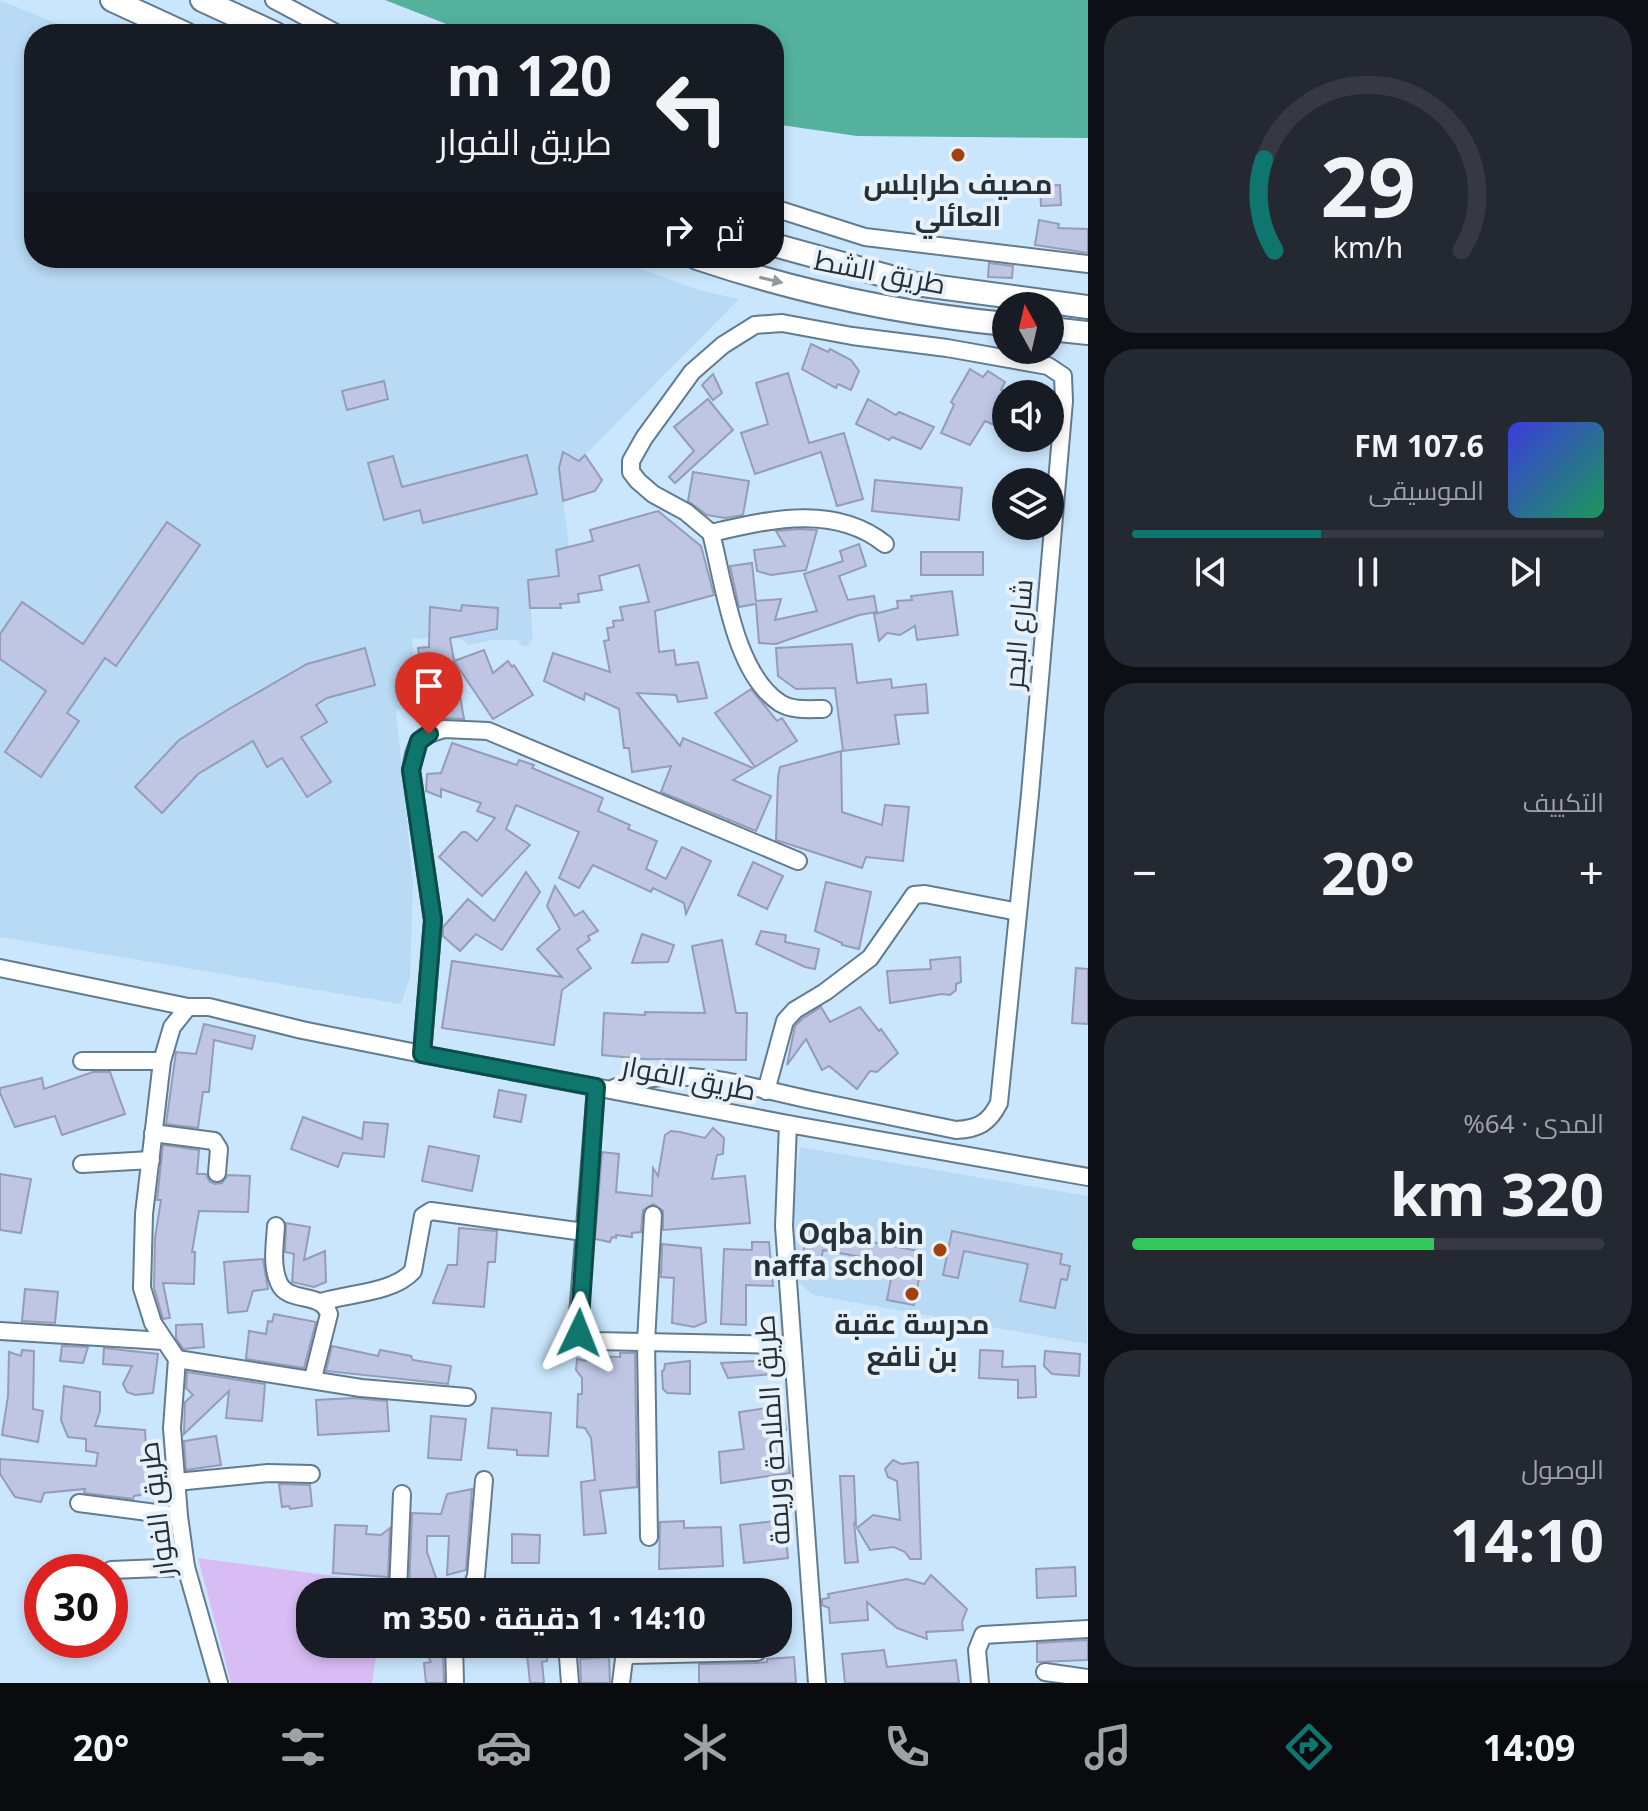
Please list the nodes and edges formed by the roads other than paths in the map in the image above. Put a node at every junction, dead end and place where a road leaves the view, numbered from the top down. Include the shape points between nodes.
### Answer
1 (112, 0) edge
2 (202, 0) edge
3 (274, 0) edge
4 (164, 24) edge
5 (254, 24) edge
6 (319, 24) edge
7 (784, 211) edge
8 (784, 248) edge
9 (1088, 264) edge
10 (730, 268) edge
11 (1088, 307) edge
12 (992, 322) edge
13 (1064, 330) edge
14 (1088, 333) edge
15 (711, 533) junction
16 (885, 544) dead end
17 (823, 709) dead end
18 (798, 861) dead end
19 (1018, 912) junction
20 (0, 968) edge
21 (188, 1007) junction
22 (422, 1054) junction
23 (82, 1061) dead end
24 (162, 1061) junction
25 (604, 1088) junction
26 (766, 1091) junction
27 (788, 1124) junction
28 (153, 1133) junction
29 (151, 1160) junction
30 (82, 1164) dead end
31 (217, 1173) dead end
32 (1088, 1177) edge
33 (653, 1215) dead end
34 (276, 1226) dead end
35 (584, 1232) junction
36 (321, 1302) junction
37 (0, 1331) edge
38 (164, 1341) junction
39 (646, 1342) junction
40 (792, 1345) junction
41 (177, 1359) junction
42 (313, 1378) junction
43 (467, 1397) dead end
44 (311, 1474) dead end
45 (484, 1480) dead end
46 (176, 1482) junction
47 (402, 1494) dead end
48 (79, 1503) dead end
49 (179, 1516) junction
50 (649, 1537) dead end
51 (186, 1567) junction
52 (128, 1569) edge
53 (399, 1578) edge
54 (475, 1578) edge
55 (1088, 1629) edge
56 (454, 1658) edge
57 (568, 1658) edge
58 (626, 1658) edge
59 (1045, 1672) dead end
60 (1088, 1678) edge
61 (219, 1683) edge
62 (455, 1683) edge
63 (570, 1683) edge
64 (621, 1683) edge
65 (817, 1683) edge
66 (980, 1683) edge

1 - 4 highway
2 - 5 highway
3 - 6 street
7 - 9 street via 865,237
8 - 11 highway, طريق الشط via 916,284
10 -> 12 highway, طريق الشط via 913,312
13 - 14 highway
15 - 16 street via 779,520 826,519 858,527
15 - 17 street via 731,617 752,670 780,703
15 - 19 street, شارع البحر via 638,481 631,461 692,372 755,325 782,323 947,348 1048,366 1063,376
18 - 22 street via 488,731 444,729 429,734 419,741 411,770 433,920
19 - 26 street via 914,895 870,958 785,1021
19 - 26 street, شارع البحر via 999,1103 983,1125 956,1130
20 - 21 street, طريق الفوار
21 - 22 street, طريق الفوار via 209,1007
21 - 24 street via 172,1027
22 - 25 street, طريق الفوار
23 - 24 street
24 - 28 street
25 - 26 street, شارع البحر via 674,1077
25 - 27 street, طريق الفوار
25 - 35 street
27 - 32 street, طريق الفوار
27 - 40 street, طريق الملاحة وريمة via 784,1226
28 - 29 street
28 - 31 street via 214,1141 219,1149
29 - 30 street
29 - 38 street via 142,1288
33 - 39 street
34 - 36 street via 278,1282 283,1289
35 - 36 street via 431,1211 423,1216 413,1271 407,1277 385,1288
35 - 39 street via 579,1333 594,1341
36 - 42 street via 329,1314
37 - 38 street
38 - 41 street
39 - 40 street
39 - 50 street
40 - 65 street, طريق الملاحة وريمة
41 - 42 street
41 - 46 street, طريق الفوار via 172,1428
42 - 43 street via 361,1388
44 - 46 street
45 - 54 street
46 - 49 street, طريق الفوار
47 - 53 street
48 - 49 street
49 - 51 street, طريق الفوار
51 - 52 street
51 - 61 street, طريق الفوار
55 - 66 street via 983,1635 977,1650
56 - 62 street
57 - 63 street
58 - 64 street
59 - 60 street

